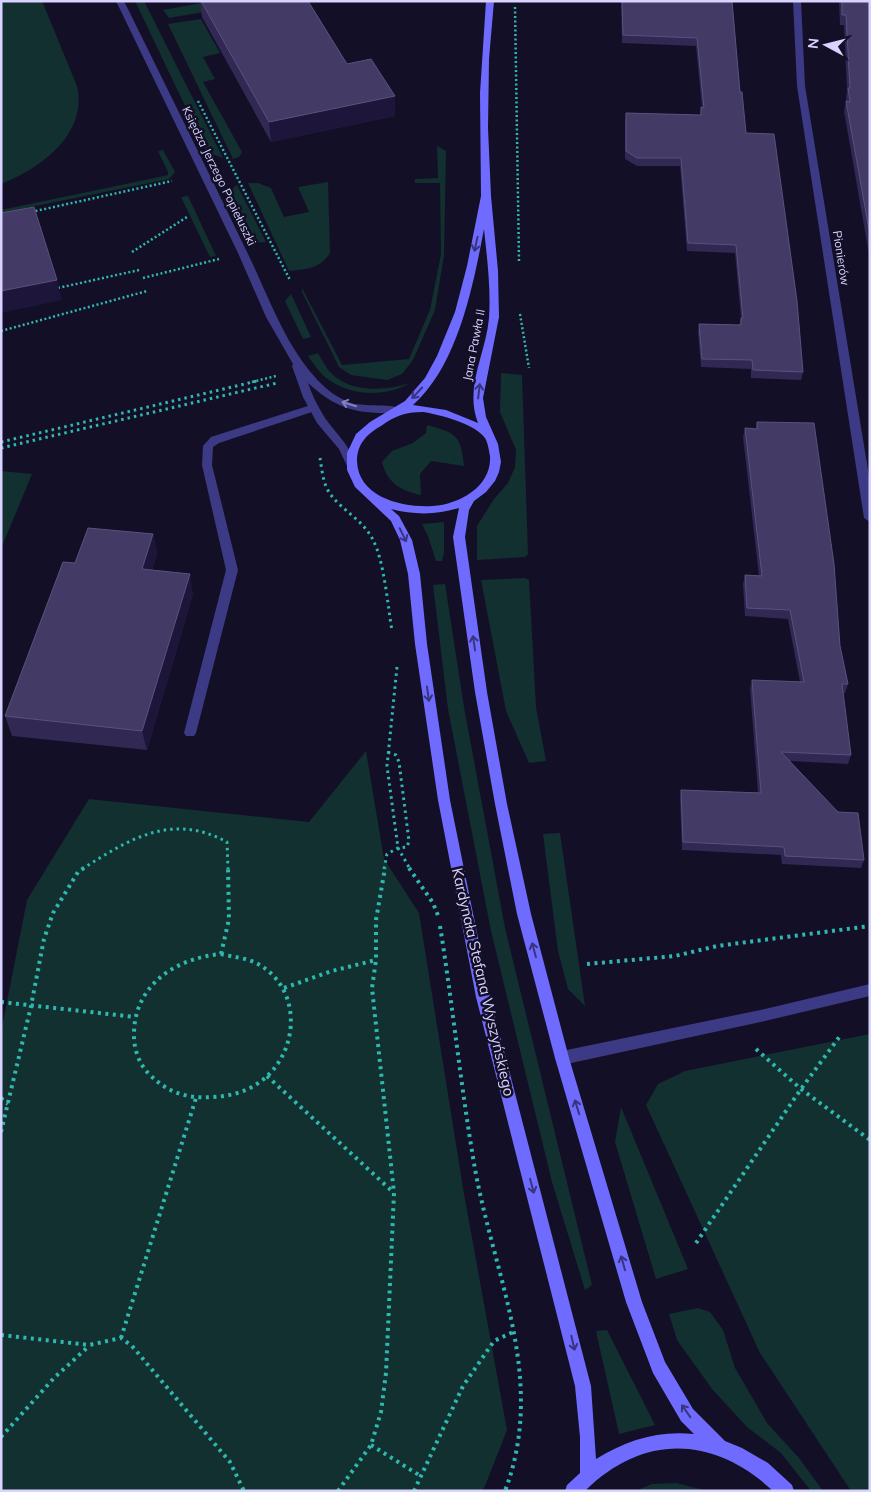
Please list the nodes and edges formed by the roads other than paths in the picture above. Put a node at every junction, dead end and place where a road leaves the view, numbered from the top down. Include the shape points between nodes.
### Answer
1 (120, 1) edge
2 (490, 1) edge
3 (797, 1) edge
4 (486, 196) junction
5 (295, 361) junction
6 (314, 408) junction
7 (397, 410) junction
8 (490, 437) junction
9 (351, 463) junction
10 (373, 497) junction
11 (470, 498) junction
12 (870, 518) edge
13 (190, 733) dead end
14 (870, 990) edge
15 (562, 1058) junction
16 (719, 1447) junction
17 (588, 1474) junction
18 (573, 1491) edge
19 (786, 1491) edge

1 - 5 street, Księdza Jerzego Popiełuszki
2 - 4 main road, Jana Pawła II via 491,18 485,57
3 - 12 street, Pionierów via 801,86
4 -> 7 main road, Jana Pawła II via 465,295 445,351 430,379 406,405
8 -> 4 main road, Jana Pawła II via 478,402 478,388 494,320 495,289
5 - 6 street, Księdza Jerzego Popiełuszki
7 -> 5 street, Księdza Jerzego Popiełuszki via 360,408 337,400
6 - 9 street, Księdza Jerzego Popiełuszki via 344,447
6 - 13 street via 214,440 208,446 207,465 232,570
7 - 8 main road via 450,414 478,427
7 - 9 main road via 368,428 359,438 352,450
8 - 11 main road via 496,462 493,475
9 - 10 main road via 361,487
10 - 11 main road via 405,509 423,511 450,507
10 -> 17 main road, Kardynała Stefana Wyszyńskiego via 395,519 406,540 414,574 444,800 485,1005 584,1386
15 -> 11 main road via 524,914 480,692 459,537 463,510
14 - 15 street
16 -> 15 main road via 687,1415 658,1367 634,1302
16 - 17 main road via 672,1439 643,1444 615,1454
16 - 19 main road via 755,1463
17 - 18 main road

